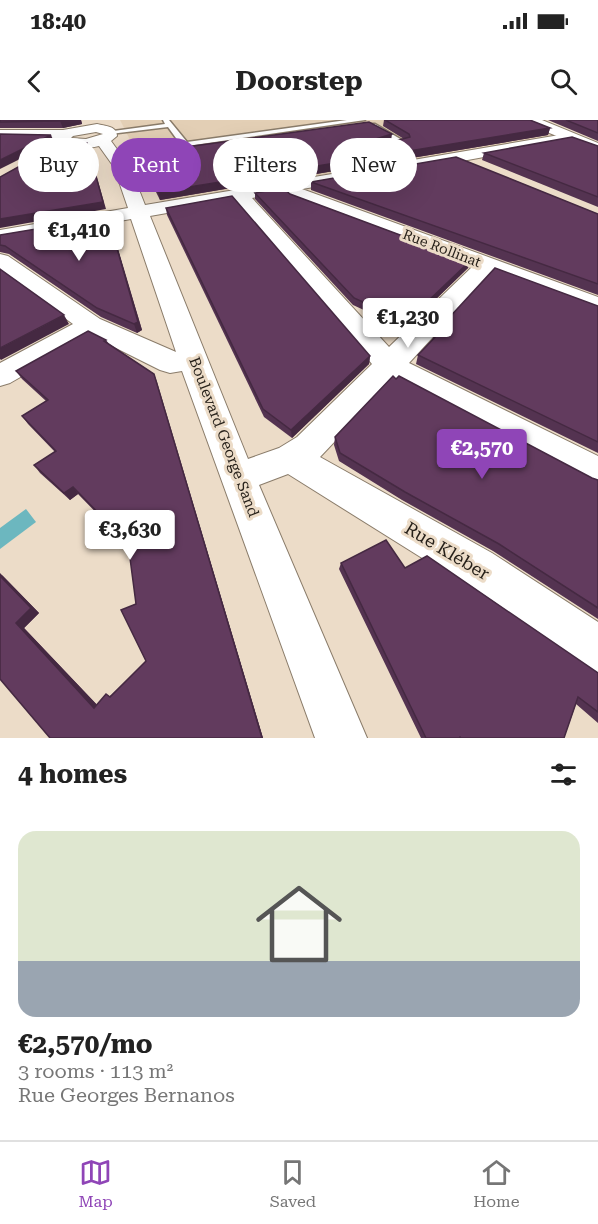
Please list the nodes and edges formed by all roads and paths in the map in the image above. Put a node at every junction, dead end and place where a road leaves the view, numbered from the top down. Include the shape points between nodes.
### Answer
1 (363, 120) edge
2 (530, 120) edge
3 (546, 120) edge
4 (168, 123) edge
5 (102, 130) edge
6 (0, 134) edge
7 (588, 136) edge
8 (54, 138) edge
9 (68, 138) edge
10 (394, 138) edge
11 (598, 148) edge
12 (111, 149) edge
13 (456, 157) junction
14 (417, 164) edge
15 (485, 171) edge
16 (131, 192) edge
17 (247, 192) edge
18 (296, 192) edge
19 (239, 195) junction
20 (138, 212) junction
21 (0, 236) edge
22 (0, 261) edge
23 (487, 265) junction
24 (598, 306) edge
25 (91, 325) junction
26 (193, 359) junction
27 (389, 365) junction
28 (0, 376) edge
29 (291, 459) junction
30 (598, 472) edge
31 (240, 477) junction
32 (598, 649) edge
33 (340, 738) edge

1 - 4 lane via 187,144
1 - 10 lane
2 - 7 street
3 - 7 street
4 - 5 lane
5 - 9 street via 75,130
5 - 12 street, Boulevard George Sand
6 - 8 street
7 - 11 street
7 - 13 street
13 - 14 street
13 - 15 street
16 - 20 street, Boulevard George Sand
17 - 19 street
18 - 23 street, Rue Rollinat
19 - 20 street
19 - 27 street
20 - 21 street
20 - 26 street, Boulevard George Sand
22 - 25 street
23 - 24 street, Rue Rollinat
23 - 27 street
25 - 26 street via 170,363
25 - 28 street
26 - 31 street, Boulevard George Sand
27 - 29 street via 309,447
27 - 30 street
29 - 31 street
29 - 32 street, Rue Kléber via 477,568
31 - 33 street, Boulevard George Sand

